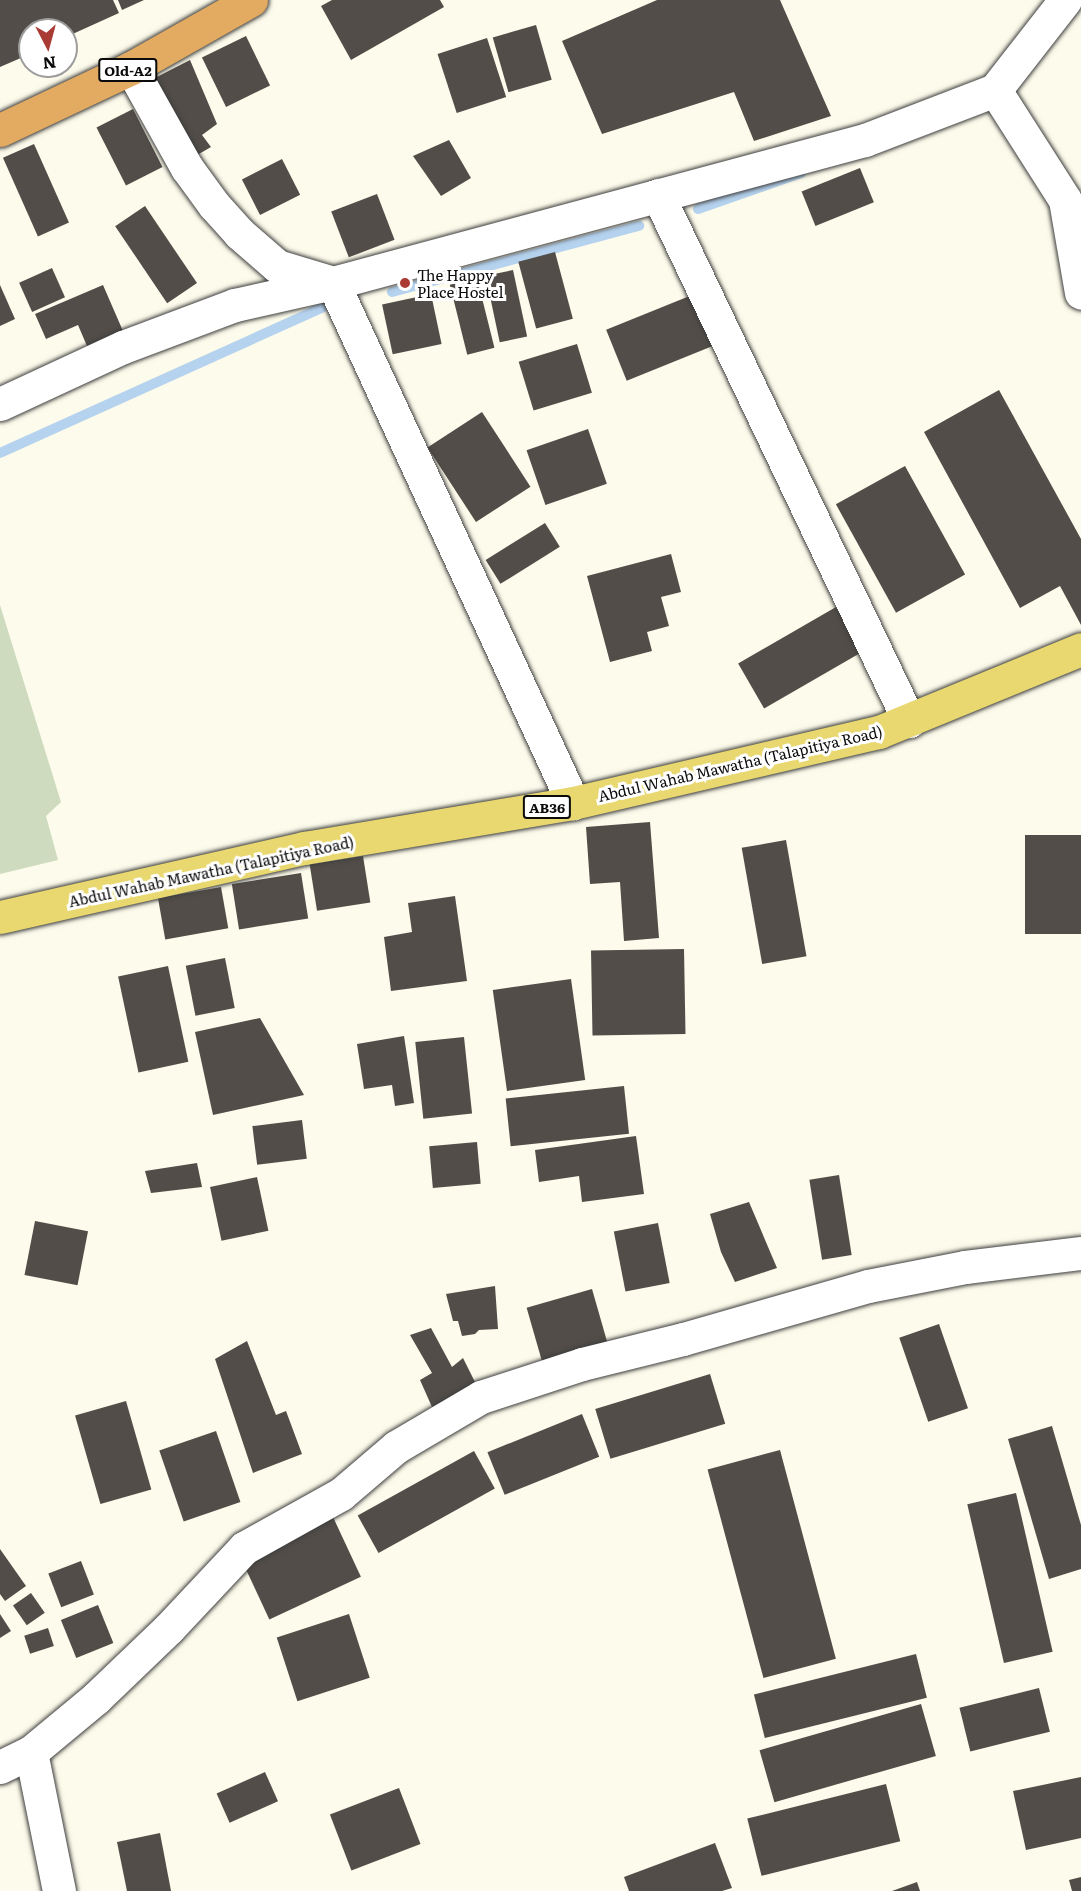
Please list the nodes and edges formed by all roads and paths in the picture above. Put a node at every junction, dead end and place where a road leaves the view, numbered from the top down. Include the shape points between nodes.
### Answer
1 (251, 0) edge
2 (1065, 0) edge
3 (131, 68) junction
4 (995, 90) junction
5 (0, 130) edge
6 (658, 195) junction
7 (333, 283) junction
8 (1081, 293) edge
9 (0, 404) edge
10 (1081, 649) edge
11 (909, 721) junction
12 (573, 803) junction
13 (0, 917) edge
14 (1081, 1253) edge
15 (31, 1752) junction
16 (0, 1767) edge
17 (59, 1891) edge

1 - 3 highway, Old-A2
2 - 4 street
3 - 5 highway, Old-A2
3 - 7 street via 188,168 239,233 277,267
4 - 6 street via 866,140
4 - 8 street via 1065,200
6 - 7 street
6 - 11 street
7 - 9 street via 235,305 123,346
7 - 12 street
10 - 11 main road, Abdul Wahab Mawatha (Talapitiya Road) / AB36
11 - 12 main road, Abdul Wahab Mawatha (Talapitiya Road) / AB36 via 879,732
12 - 13 main road, Abdul Wahab Mawatha (Talapitiya Road) / AB36 via 304,848
14 - 15 street via 966,1267 868,1286 582,1364 481,1396 396,1447 341,1494 244,1548 153,1644
15 - 16 street
15 - 17 street

